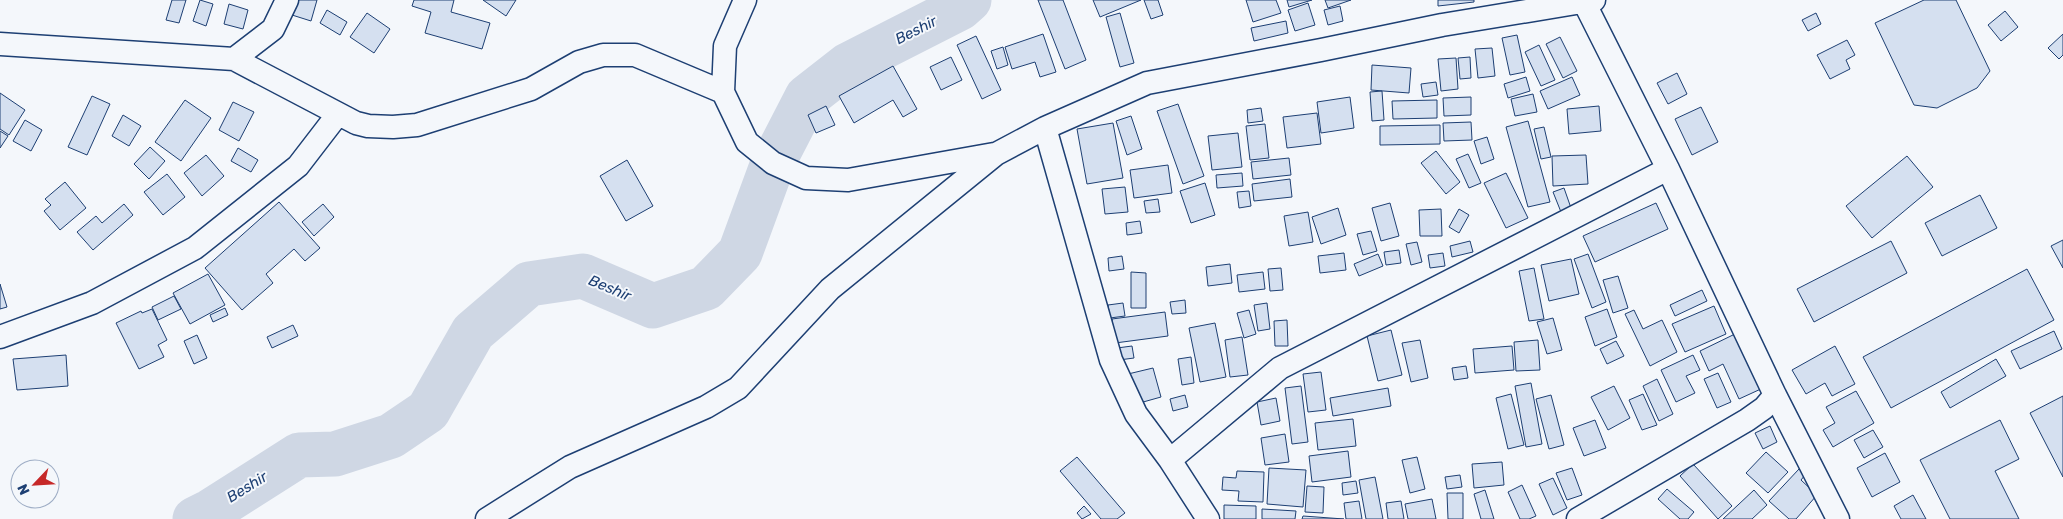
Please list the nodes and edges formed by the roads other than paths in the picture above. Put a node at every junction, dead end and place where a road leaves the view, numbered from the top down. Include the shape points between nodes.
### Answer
1 (287, 0) edge
2 (745, 0) edge
3 (1589, 1) edge
4 (0, 44) edge
5 (234, 59) junction
6 (723, 92) junction
7 (338, 114) junction
8 (1045, 128) junction
9 (996, 154) junction
10 (1668, 169) junction
11 (0, 337) edge
12 (1775, 395) junction
13 (1170, 460) junction
14 (487, 519) edge
15 (1208, 519) edge
16 (1578, 519) edge
17 (1838, 519) edge

1 - 5 street via 272,29
2 - 6 street via 725,46
3 - 8 street via 1442,25 1147,83
3 - 10 street
4 - 5 street
5 - 7 street
6 - 7 street via 635,55 603,55 579,62 531,89 417,126 368,126
6 - 9 street via 747,142 773,163 806,178 848,180
7 - 11 street via 298,166 195,248 92,303
8 - 9 street
8 - 13 street via 1110,360 1136,414
9 - 14 street via 830,289 738,388 706,407 570,467
10 - 12 street
10 - 13 street via 1280,368
12 - 16 street via 1747,420
12 - 17 street
13 - 15 street

